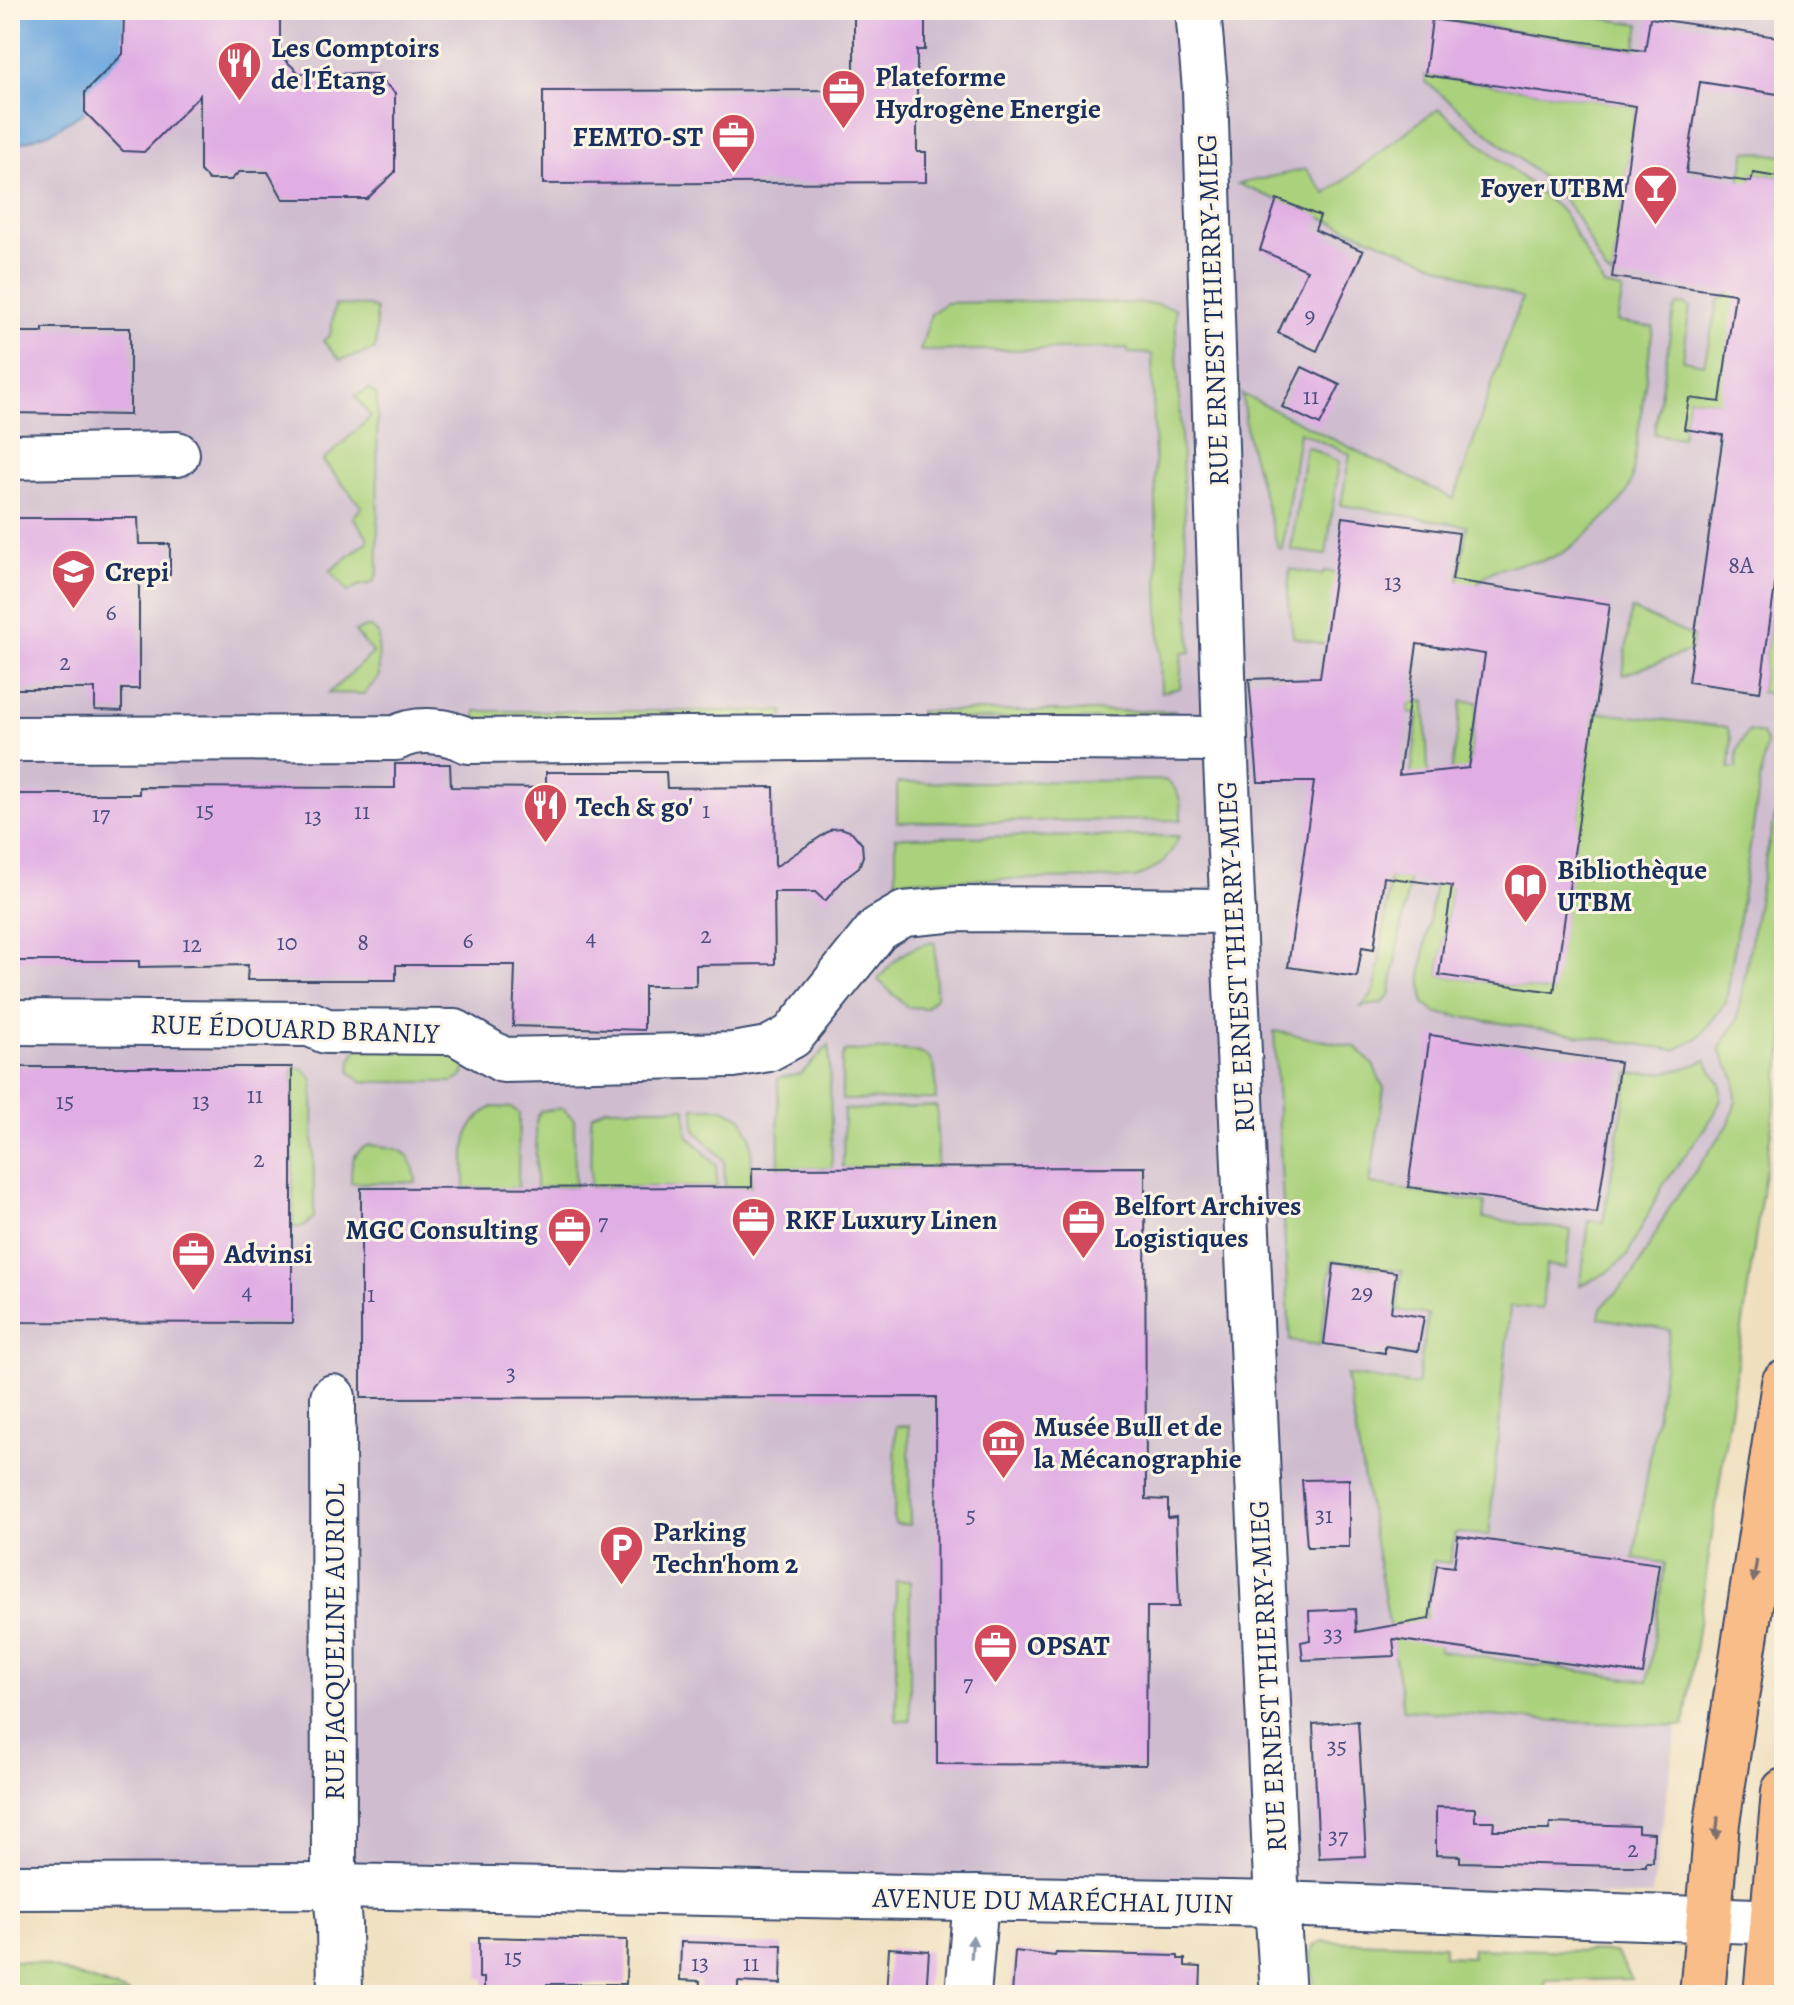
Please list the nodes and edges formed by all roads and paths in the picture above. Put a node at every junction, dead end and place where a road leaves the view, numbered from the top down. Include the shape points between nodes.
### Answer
1 (1198, 10) edge
2 (177, 454) dead end
3 (10, 457) edge
4 (10, 739) edge
5 (1225, 739) junction
6 (1233, 911) junction
7 (10, 1022) edge
8 (1784, 1383) edge
9 (333, 1397) dead end
10 (1784, 1791) edge
11 (336, 1886) junction
12 (10, 1887) edge
13 (976, 1898) junction
14 (1277, 1904) junction
15 (1708, 1918) junction
16 (1777, 1922) edge
17 (340, 1995) edge
18 (968, 1995) edge
19 (1283, 1995) edge
20 (1702, 1995) edge
21 (1766, 1995) edge

1 - 5 street, RUE ERNEST THIERRY-MIEG via 1205,89
2 - 3 street
4 - 5 street via 396,738 428,732 454,733 468,741
5 - 6 street, RUE ERNEST THIERRY-MIEG
6 - 7 street, RUE ÉDOUARD BRANLY via 958,909 904,914 878,929 792,1036 768,1049 733,1055 503,1060 455,1032 326,1031 310,1024
6 - 14 street, RUE ERNEST THIERRY-MIEG
8 -> 15 main road via 1717,1823
9 - 11 street, RUE JACQUELINE AURIOL
10 - 16 main road
11 - 12 street
11 - 13 street, AVENUE DU MARÉCHAL JUIN
11 - 17 street, RUE JACQUELINE AURIOL
13 - 14 street, AVENUE DU MARÉCHAL JUIN
18 -> 13 street
14 - 15 street, AVENUE DU MARÉCHAL JUIN
14 - 19 street, RUE ERNEST THIERRY-MIEG
15 - 16 street, AVENUE DU MARÉCHAL JUIN
15 - 20 main road
16 - 21 main road

